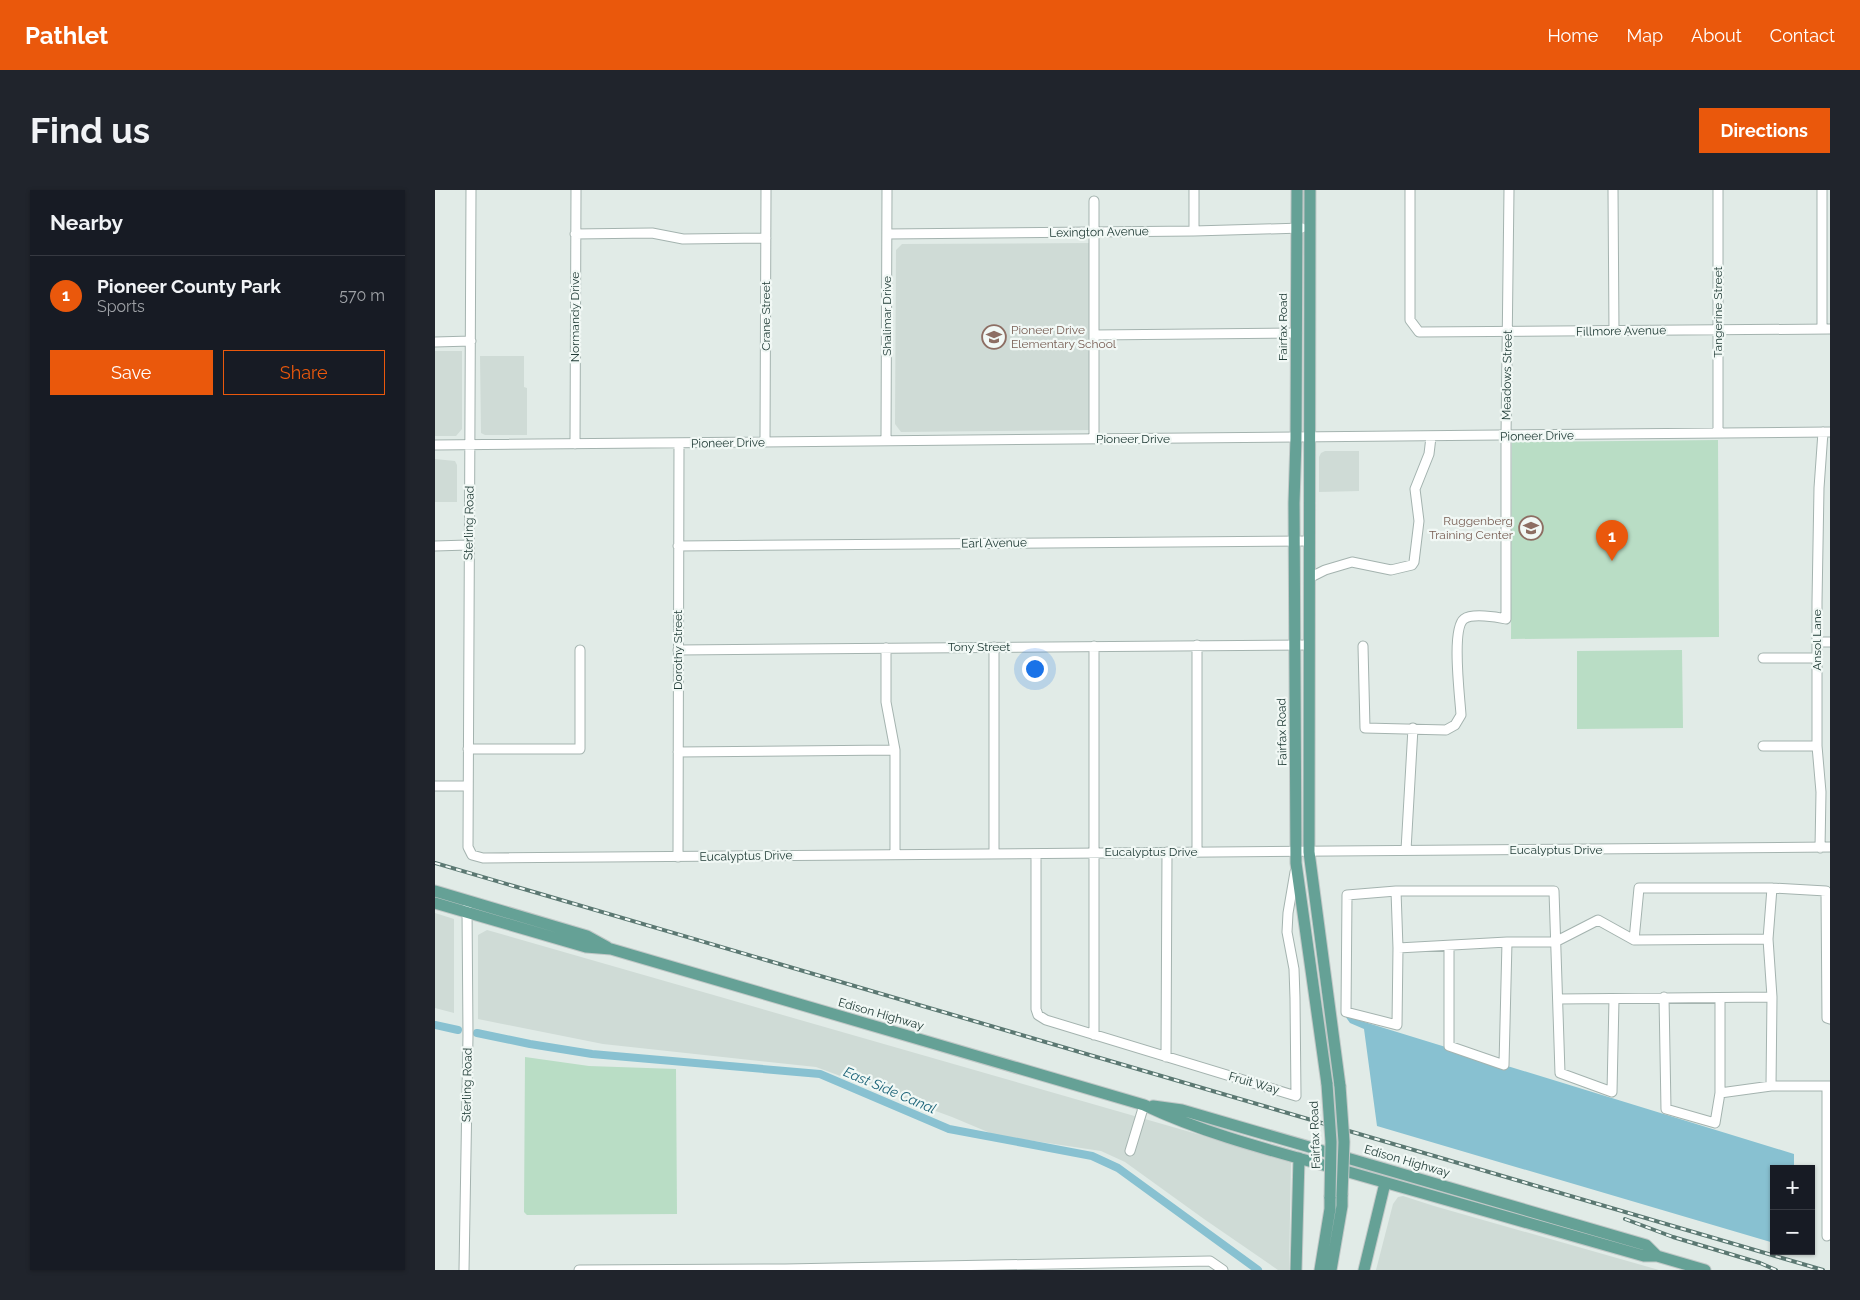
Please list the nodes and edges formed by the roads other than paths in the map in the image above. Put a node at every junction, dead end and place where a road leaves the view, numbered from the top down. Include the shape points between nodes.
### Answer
1 (471, 190) edge
2 (576, 190) edge
3 (766, 190) edge
4 (887, 190) edge
5 (1194, 190) edge
6 (1297, 190) edge
7 (1310, 190) edge
8 (1410, 190) edge
9 (1509, 190) edge
10 (1613, 190) edge
11 (1718, 190) edge
12 (1822, 190) edge
13 (1094, 200) dead end
14 (1297, 228) junction
15 (1310, 228) junction
16 (1194, 231) junction
17 (1095, 232) junction
18 (575, 234) junction
19 (887, 234) junction
20 (766, 238) junction
21 (1826, 329) edge
22 (1718, 330) junction
23 (1614, 331) junction
24 (1507, 332) junction
25 (1297, 333) junction
26 (1094, 336) junction
27 (471, 341) junction
28 (435, 342) edge
29 (1826, 432) edge
30 (1718, 433) junction
31 (1506, 436) junction
32 (1431, 437) junction
33 (1296, 438) junction
34 (1309, 438) junction
35 (1094, 439) junction
36 (886, 441) junction
37 (765, 442) junction
38 (679, 443) junction
39 (575, 444) junction
40 (435, 445) edge
41 (471, 445) junction
42 (1294, 541) junction
43 (1309, 541) junction
44 (468, 545) junction
45 (435, 546) edge
46 (679, 546) junction
47 (1309, 578) junction
48 (1817, 642) junction
49 (1830, 642) edge
50 (1197, 645) junction
51 (1295, 645) junction
52 (1309, 645) junction
53 (1093, 646) junction
54 (1363, 646) dead end
55 (994, 647) junction
56 (886, 648) junction
57 (580, 650) dead end
58 (678, 650) junction
59 (1763, 658) dead end
60 (1817, 658) junction
61 (1413, 728) junction
62 (1763, 746) dead end
63 (1817, 746) junction
64 (468, 749) junction
65 (895, 750) junction
66 (678, 752) junction
67 (435, 786) edge
68 (469, 786) junction
69 (1825, 848) edge
70 (1406, 850) junction
71 (1167, 852) junction
72 (1197, 852) junction
73 (1309, 852) junction
74 (1093, 853) junction
75 (895, 854) junction
76 (994, 854) junction
77 (1036, 854) junction
78 (472, 855) joint
79 (677, 856) junction
80 (1297, 857) junction
81 (1772, 888) junction
82 (1396, 891) junction
83 (435, 892) edge
84 (435, 903) edge
85 (467, 907) junction
86 (1634, 940) junction
87 (1768, 940) junction
88 (1507, 942) junction
89 (1555, 942) junction
90 (1449, 946) junction
91 (1398, 948) junction
92 (1664, 997) junction
93 (1772, 997) junction
94 (1720, 998) junction
95 (1558, 999) junction
96 (1614, 999) junction
97 (1830, 1019) edge
98 (1094, 1035) junction
99 (1166, 1057) junction
100 (1771, 1086) junction
101 (1828, 1086) edge
102 (1720, 1093) junction
103 (1144, 1105) junction
104 (1829, 1136) edge
105 (1130, 1151) dead end
106 (1299, 1158) junction
107 (1385, 1183) junction
108 (1829, 1187) edge
109 (1827, 1236) dead end
110 (1657, 1256) junction
111 (464, 1270) edge
112 (579, 1270) edge
113 (785, 1270) edge
114 (1223, 1270) edge
115 (1296, 1270) edge
116 (1320, 1270) edge
117 (1331, 1270) edge
118 (1364, 1270) edge
119 (1705, 1270) edge

1 - 27 street, Sterling Road
2 - 18 street, Normandy Drive
3 - 20 street, Crane Street
4 - 19 street, Shalimar Drive
5 - 16 street
6 - 14 main road, Fairfax Road
7 - 15 main road
8 - 24 street, Fillmore Avenue via 1410,320 1414,327 1419,332
9 - 24 street, Meadows Street
10 - 23 street
11 - 22 street, Tangerine Street
12 - 21 street
13 - 17 street
14 - 15 street, Lexington Avenue
14 - 16 street, Lexington Avenue
14 - 25 main road, Fairfax Road
15 - 34 main road
16 - 17 street, Lexington Avenue
17 - 19 street, Lexington Avenue
17 - 26 street
18 - 20 street via 652,233 683,239
18 - 39 street, Normandy Drive
19 - 36 street, Shalimar Drive
20 - 37 street, Crane Street
21 - 22 street, Fillmore Avenue
22 - 23 street, Fillmore Avenue
22 - 30 street, Tangerine Street
23 - 24 street, Fillmore Avenue
24 - 31 street, Meadows Street
25 - 26 street
25 - 33 main road, Fairfax Road
26 - 35 street
27 - 28 street
27 - 41 street, Sterling Road
29 - 30 street, Pioneer Drive
29 - 48 street, Ansol Lane via 1819,506
30 - 31 street, Pioneer Drive
31 - 32 street, Pioneer Drive
31 - 61 street, Meadows Street via 1506,619 1466,617 1459,627 1457,639 1461,715 1455,725 1446,730
32 - 34 street, Pioneer Drive
32 - 47 street via 1429,454 1415,489 1419,521 1414,562 1391,570 1352,562
33 - 34 street, Pioneer Drive
33 - 35 street, Pioneer Drive
33 - 42 main road, Fairfax Road
34 - 43 main road
35 - 36 street, Pioneer Drive
36 - 37 street, Pioneer Drive
37 - 38 street, Pioneer Drive
38 - 39 street, Pioneer Drive
38 - 46 street, Dorothy Street
39 - 41 street, Pioneer Drive
40 - 41 street, Pioneer Drive
41 - 44 street, Sterling Road
42 - 43 street, Earl Avenue
42 - 46 street, Earl Avenue
42 - 51 main road, Fairfax Road
43 - 47 main road
44 - 45 street
44 - 64 street, Sterling Road
46 - 58 street, Dorothy Street
47 - 52 main road
48 - 49 street
48 - 60 street, Ansol Lane
50 - 51 street, Tony Street
50 - 53 street, Tony Street
50 - 72 street
51 - 52 street, Tony Street
51 - 80 main road, Fairfax Road
52 - 73 main road
53 - 55 street, Tony Street
53 - 74 street
54 - 61 street via 1365,728
55 - 56 street, Tony Street
55 - 76 street
56 - 58 street, Tony Street
56 - 65 street via 886,702
57 - 64 street via 580,749
58 - 66 street, Dorothy Street
59 - 60 street
60 - 63 street, Ansol Lane
61 - 70 street
62 - 63 street
63 - 69 street, Ansol Lane
64 - 68 street, Sterling Road
65 - 66 street
65 - 75 street
66 - 79 street, Dorothy Street
67 - 68 street
68 - 78 street, Sterling Road via 468,847
69 - 70 street, Eucalyptus Drive
70 - 73 street, Eucalyptus Drive
71 - 72 street, Eucalyptus Drive
71 - 74 street, Eucalyptus Drive
71 - 99 street
72 - 80 street, Eucalyptus Drive
73 - 80 street, Eucalyptus Drive
73 - 117 main road, bridge via 1340,1086 1343,1142 1341,1206
74 - 77 street, Eucalyptus Drive
74 - 98 street
75 - 76 street, Eucalyptus Drive
75 - 79 street, Eucalyptus Drive
76 - 77 street, Eucalyptus Drive
77 - 98 street, Fruit Way via 1036,1009 1038,1015 1046,1020
78 - 79 street, Eucalyptus Drive via 483,858
80 - 99 street, Fruit Way via 1287,932 1294,969 1296,1096
80 - 116 main road, Fairfax Road, bridge via 1327,1084 1331,1142 1330,1209
81 - 86 street via 1639,888
81 - 87 street
81 - 97 street via 1826,891 1827,1018
82 - 89 street via 1554,891
82 - 91 street
82 - 91 street via 1347,895 1345,1012 1397,1025
83 - 85 main road, Edison Highway
84 - 85 main road, Edison Highway
85 - 103 main road, Edison Highway via 586,947 611,949
85 - 111 street, Sterling Road
86 - 87 street
86 - 89 street via 1598,920
87 - 93 street
88 - 89 street
88 - 90 street
88 - 90 street via 1504,1065 1449,1046
89 - 95 street
90 - 91 street
92 - 94 street
92 - 96 street
92 - 102 street via 1666,1109 1715,1123
93 - 94 street
93 - 100 street
94 - 102 street
95 - 96 street
95 - 96 street via 1560,1073 1612,1092
98 - 99 street, Fruit Way
100 - 101 street
100 - 102 street
101 - 104 street
103 - 105 street
103 - 106 main road, Edison Highway via 1175,1120
103 - 110 main road, Edison Highway via 1181,1110 1637,1242 1646,1245
104 - 108 street
106 - 107 main road, Edison Highway
106 - 115 main road
107 - 110 main road, Edison Highway via 1644,1256
107 - 118 main road
108 - 109 street
110 - 119 main road, Edison Highway
112 - 113 street
113 - 114 street via 1210,1261

